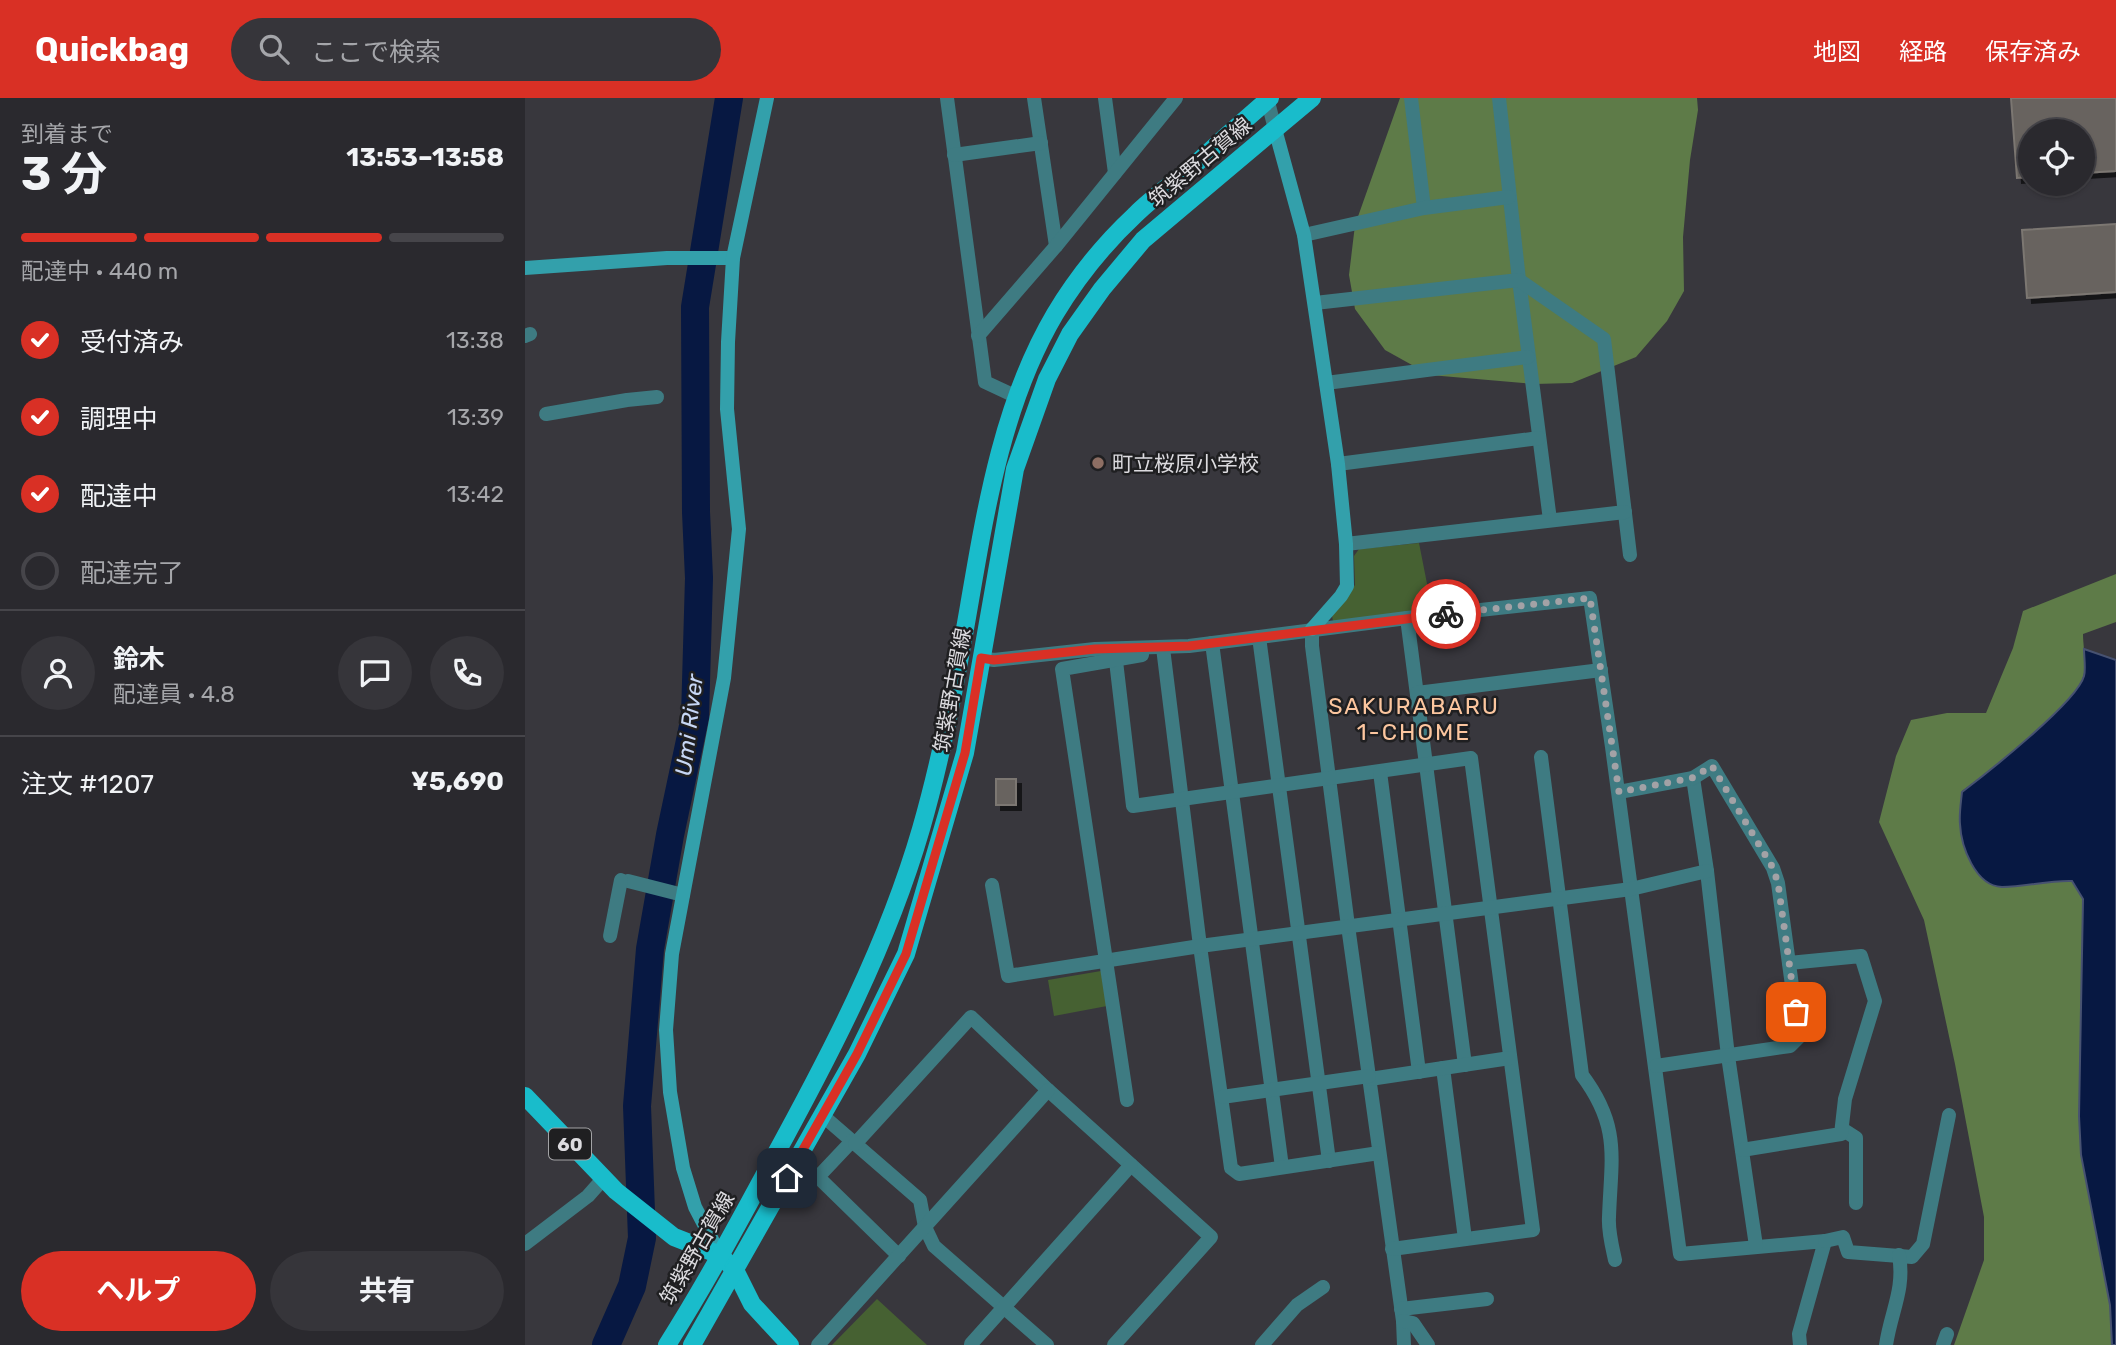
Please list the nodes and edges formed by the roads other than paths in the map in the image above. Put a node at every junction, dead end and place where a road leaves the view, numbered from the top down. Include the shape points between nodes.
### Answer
1 (767, 98) edge
2 (947, 98) edge
3 (1034, 98) edge
4 (1105, 98) edge
5 (1176, 98) edge
6 (1312, 98) edge
7 (1411, 98) edge
8 (1499, 98) edge
9 (1268, 99) edge
10 (1275, 129) junction
11 (1041, 143) junction
12 (954, 155) junction
13 (1115, 173) junction
14 (1509, 197) junction
15 (1424, 208) junction
16 (1304, 234) junction
17 (1056, 246) junction
18 (727, 258) junction
19 (525, 268) edge
20 (1519, 279) junction
21 (1315, 303) junction
22 (978, 336) junction
23 (1528, 357) junction
24 (1326, 383) junction
25 (657, 397) dead end
26 (1017, 397) junction
27 (546, 414) dead end
28 (1539, 438) junction
29 (1338, 464) junction
30 (1625, 512) junction
31 (1550, 520) junction
32 (1346, 544) junction
33 (1630, 555) dead end
34 (1407, 618) junction
35 (1312, 629) junction
36 (1259, 637) junction
37 (1212, 643) junction
38 (1142, 648) junction
39 (1163, 648) junction
40 (981, 658) junction
41 (1116, 661) junction
42 (1601, 670) junction
43 (1417, 693) junction
44 (1541, 757) dead end
45 (1426, 765) junction
46 (1380, 772) junction
47 (1692, 778) junction
48 (1328, 779) junction
49 (1278, 786) junction
50 (1232, 792) junction
51 (1619, 792) junction
52 (1182, 799) junction
53 (1707, 871) junction
54 (992, 885) dead end
55 (1631, 889) junction
56 (678, 893) junction
57 (1560, 897) junction
58 (1492, 906) junction
59 (1444, 912) junction
60 (1399, 919) junction
61 (1348, 926) junction
62 (1298, 933) junction
63 (610, 936) dead end
64 (1251, 939) junction
65 (1200, 946) junction
66 (1106, 960) junction
67 (1789, 963) junction
68 (1728, 1056) junction
69 (1510, 1058) junction
70 (1465, 1065) junction
71 (1656, 1066) junction
72 (1443, 1068) junction
73 (1419, 1072) junction
74 (1369, 1077) junction
75 (1318, 1082) junction
76 (1272, 1089) junction
77 (1048, 1090) junction
78 (525, 1096) edge
79 (1222, 1097) junction
80 (1127, 1101) dead end
81 (822, 1115) junction
82 (1949, 1115) dead end
83 (1842, 1129) junction
84 (854, 1143) junction
85 (1742, 1150) junction
86 (1379, 1153) junction
87 (1329, 1161) junction
88 (1131, 1165) junction
89 (1282, 1167) junction
90 (609, 1185) junction
91 (1856, 1203) dead end
92 (925, 1227) junction
93 (1465, 1239) junction
94 (1825, 1241) junction
95 (525, 1244) edge
96 (1756, 1246) junction
97 (1392, 1249) junction
98 (720, 1255) junction
99 (899, 1255) junction
100 (1899, 1255) junction
101 (1615, 1260) dead end
102 (734, 1270) junction
103 (1323, 1287) dead end
104 (1487, 1299) dead end
105 (1003, 1307) junction
106 (1402, 1315) junction
107 (971, 1344) edge
108 (667, 1345) edge
109 (692, 1345) edge
110 (790, 1345) edge
111 (818, 1345) edge
112 (1047, 1345) edge
113 (1114, 1345) edge
114 (1262, 1345) edge
115 (1404, 1345) edge
116 (1428, 1345) edge
117 (1800, 1345) edge
118 (1886, 1345) edge

1 - 18 street
2 - 12 street
3 - 11 street
4 - 13 street
5 - 13 street
6 - 10 main road, 筑紫野古賀線
7 - 15 street
8 - 14 street
9 - 10 street
9 - 26 main road, 筑紫野古賀線 via 1134,216 1092,263 1057,312
10 - 16 street
10 - 40 main road, 筑紫野古賀線 via 1143,240 1070,334 1047,379 1015,469
11 - 12 street
11 - 17 street
12 - 22 street
13 - 17 street
14 - 15 street
14 - 20 street
15 - 16 street
16 - 21 street
17 - 22 street
18 - 19 street
18 - 56 street via 727,409 739,529 724,678
20 - 21 street
20 - 23 street
20 - 30 street via 1604,339
21 - 24 street
22 - 26 street via 985,382
23 - 24 street
23 - 28 street
24 - 29 street
25 - 27 street
26 - 98 main road, 筑紫野古賀線 via 991,488 940,755 897,902 848,1018
28 - 29 street
28 - 31 street
29 - 32 street
30 - 31 street
30 - 33 street
31 - 32 street
32 - 35 street via 1347,586
34 - 35 street
34 - 42 street via 1590,598
34 - 43 street
35 - 36 street
35 - 48 street
36 - 37 street
36 - 49 street
37 - 39 street
37 - 50 street
38 - 39 street
38 - 40 street
38 - 41 street via 1142,655
39 - 52 street
40 - 81 main road, 筑紫野古賀線 via 965,753 911,956
41 - 52 street via 1133,806
41 - 66 street via 1062,669
42 - 43 street
42 - 51 street
43 - 45 street
44 - 57 street
45 - 46 street
45 - 58 street via 1471,758
45 - 59 street
46 - 48 street
46 - 60 street
47 - 51 street
47 - 53 street
47 - 67 street via 1712,766 1773,868
48 - 49 street
48 - 61 street
49 - 50 street
49 - 62 street
50 - 52 street
50 - 64 street
51 - 55 street
52 - 65 street
53 - 55 street
53 - 68 street
54 - 66 street via 1008,976
55 - 57 street
55 - 71 street
56 - 63 street via 624,881
56 - 98 street via 666,1030 670,1092 683,1168 695,1207
57 - 58 street
57 - 101 street via 1582,1075 1608,1120 1612,1158 1608,1220
58 - 59 street
58 - 69 street
59 - 60 street
59 - 70 street
60 - 61 street
60 - 73 street
61 - 62 street
61 - 74 street
62 - 64 street
62 - 75 street
64 - 65 street
64 - 76 street
65 - 66 street
65 - 79 street
66 - 80 street
67 - 68 street via 1799,1037 1790,1046
67 - 83 street via 1861,956 1875,1000 1845,1099
68 - 71 street
68 - 85 street
69 - 70 street
69 - 93 street via 1534,1230
70 - 72 street
71 - 96 street via 1681,1254
72 - 73 street
72 - 93 street
73 - 74 street
74 - 75 street
74 - 86 street
75 - 76 street
75 - 87 street
76 - 79 street
76 - 89 street
77 - 84 street via 971,1017
77 - 88 street
77 - 92 street
78 - 90 main road, 60
79 - 89 street via 1231,1168 1239,1174
81 - 84 street
81 - 102 main road, 筑紫野古賀線
82 - 100 street via 1923,1244 1912,1257
83 - 85 street via 1841,1134
83 - 91 street via 1856,1138
84 - 92 street via 920,1200
84 - 99 street via 818,1177
85 - 96 street
86 - 87 street
86 - 97 street
87 - 89 street
88 - 105 street
88 - 113 street via 1211,1237
90 - 95 street
90 - 98 main road, 60 via 674,1237
92 - 99 street
92 - 105 street via 934,1246
93 - 97 street
94 - 96 street
94 - 100 street via 1843,1237 1848,1252
94 - 117 street via 1799,1334
97 - 106 street
98 - 102 main road, 60
98 - 108 main road, 筑紫野古賀線
99 - 111 street
100 - 118 street via 1900,1294
102 - 109 main road, 筑紫野古賀線
102 - 110 main road, 60 via 752,1304
103 - 114 street via 1297,1306
104 - 106 street
105 - 107 street
105 - 112 street
106 - 115 street
106 - 116 street

